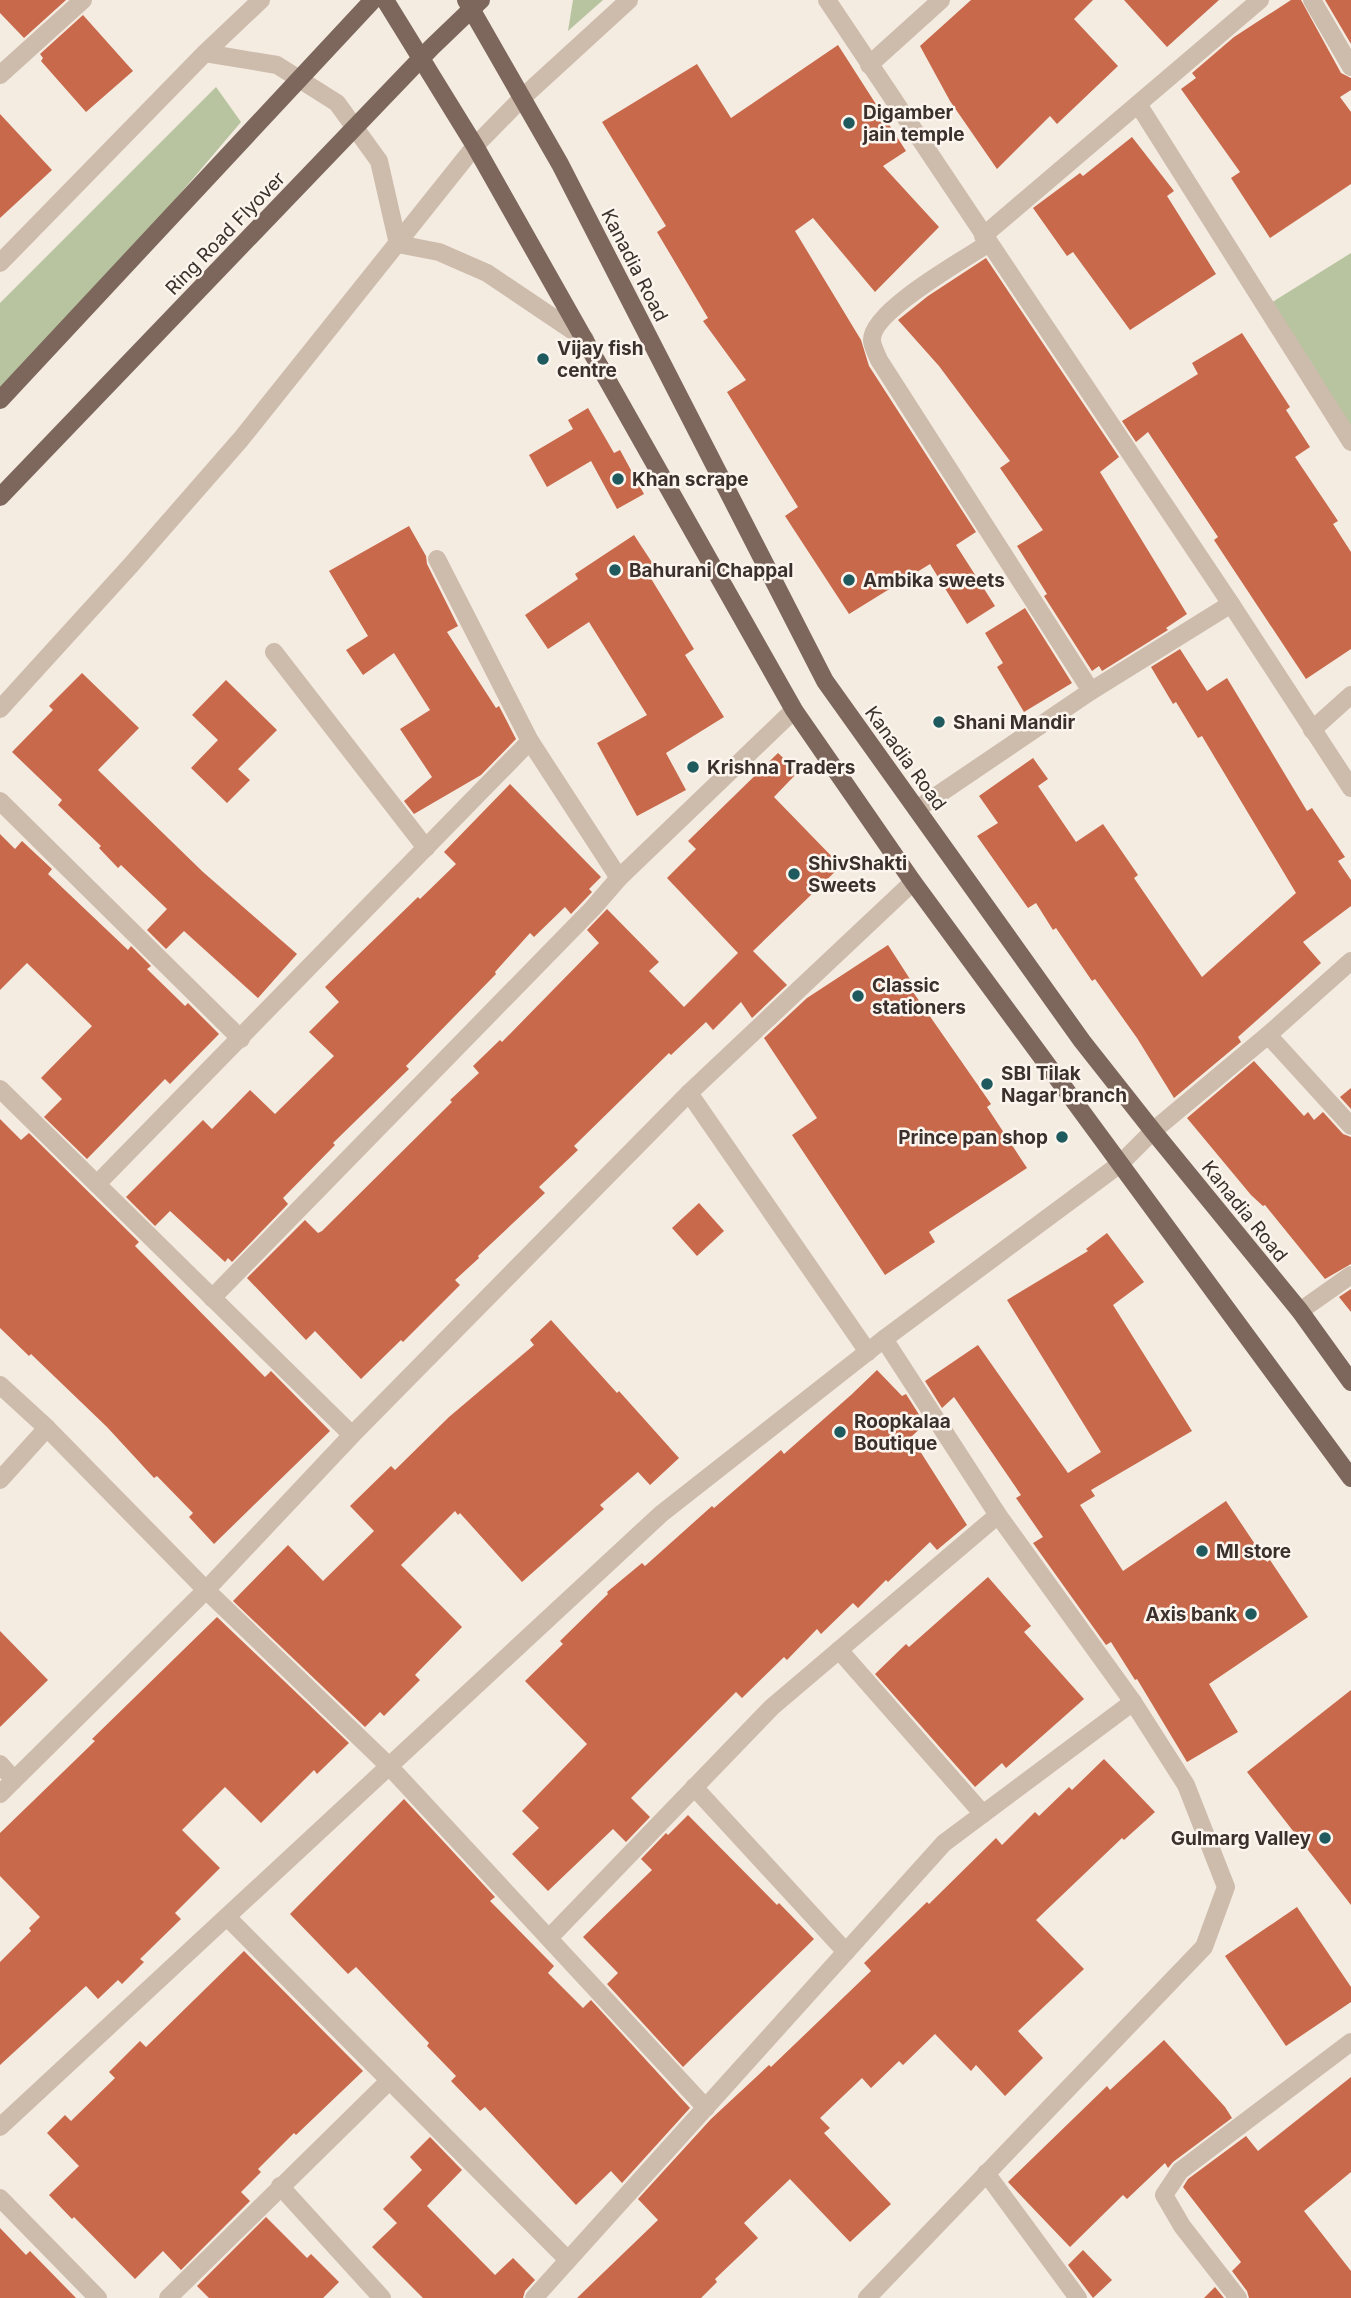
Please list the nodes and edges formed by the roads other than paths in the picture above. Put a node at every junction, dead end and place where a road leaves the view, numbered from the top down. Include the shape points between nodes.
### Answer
1 (83, 0) edge
2 (261, 0) edge
3 (373, 0) edge
4 (385, 0) edge
5 (466, 0) edge
6 (481, 0) edge
7 (629, 0) edge
8 (827, 0) edge
9 (941, 0) edge
10 (1260, 0) edge
11 (1312, 0) edge
12 (205, 53) junction
13 (869, 65) junction
14 (1351, 66) edge
15 (0, 75) edge
16 (522, 98) junction
17 (1138, 104) junction
18 (475, 146) junction
19 (986, 239) junction
20 (398, 244) junction
21 (0, 263) edge
22 (585, 339) junction
23 (0, 400) edge
24 (1351, 442) edge
25 (0, 497) edge
26 (437, 559) dead end
27 (1231, 604) junction
28 (274, 652) dead end
29 (1091, 691) junction
30 (1351, 695) edge
31 (0, 709) edge
32 (794, 710) junction
33 (1312, 730) junction
34 (530, 741) junction
35 (1351, 788) edge
36 (0, 802) edge
37 (917, 808) junction
38 (426, 848) junction
39 (619, 878) junction
40 (913, 882) junction
41 (1351, 961) edge
42 (1268, 1035) junction
43 (241, 1039) junction
44 (0, 1089) edge
45 (689, 1093) junction
46 (1351, 1126) edge
47 (1153, 1131) junction
48 (1120, 1164) junction
49 (97, 1184) junction
50 (1351, 1275) edge
51 (212, 1298) junction
52 (1300, 1311) junction
53 (884, 1339) junction
54 (868, 1352) junction
55 (1351, 1382) edge
56 (0, 1385) edge
57 (47, 1428) junction
58 (352, 1435) junction
59 (1351, 1478) edge
60 (0, 1480) edge
61 (998, 1516) junction
62 (206, 1590) junction
63 (839, 1650) junction
64 (1133, 1702) junction
65 (0, 1765) edge
66 (389, 1766) junction
67 (14, 1780) junction
68 (694, 1787) junction
69 (0, 1794) edge
70 (983, 1814) junction
71 (227, 1917) junction
72 (549, 1938) junction
73 (846, 1952) junction
74 (1351, 2042) edge
75 (389, 2081) junction
76 (706, 2108) junction
77 (0, 2127) edge
78 (986, 2173) junction
79 (280, 2186) junction
80 (0, 2198) edge
81 (568, 2260) junction
82 (99, 2298) edge
83 (168, 2298) edge
84 (382, 2298) edge
85 (534, 2298) edge
86 (867, 2298) edge
87 (1078, 2298) edge
88 (1238, 2298) edge

1 - 15 street
2 - 12 street
3 - 23 main road, bridge
4 - 18 main road
5 - 16 main road, Kanadia Road
6 - 25 main road, Ring Road Flyover, bridge
7 - 16 street
8 - 13 street
9 - 13 street
10 - 17 street
11 - 14 street
12 - 20 street via 277,65 337,103 379,161
12 - 21 street
13 - 19 street
16 - 18 street
16 - 37 main road, Kanadia Road via 825,681
17 - 19 street
17 - 24 street
18 - 20 street
18 - 22 main road
19 - 27 street
19 - 29 street via 895,305 872,339 879,360
20 - 22 street via 439,251 487,272
20 - 31 street via 241,439
22 - 32 main road
26 - 34 street
27 - 29 street
27 - 33 street
28 - 38 street
29 - 37 street
30 - 33 street
32 - 39 street
32 - 40 main road
33 - 35 street
34 - 38 street
34 - 39 street
36 - 43 street
37 - 47 main road, Kanadia Road via 1082,1041
38 - 43 street
39 - 51 street
40 - 45 street
40 - 48 main road
41 - 42 street
42 - 46 street
42 - 47 street
43 - 49 street
44 - 49 street
45 - 54 street
45 - 58 street
47 - 48 street
47 - 52 main road, Kanadia Road
48 - 53 street
48 - 59 main road
49 - 51 street
50 - 52 street
51 - 58 street
52 - 55 main road, Kanadia Road
53 - 54 street
53 - 61 street
54 - 66 street via 661,1514
56 - 57 street
57 - 60 street
57 - 62 street
58 - 62 street
61 - 63 street
61 - 64 street
62 - 66 street
62 - 67 street
63 - 68 street via 772,1707
63 - 70 street
64 - 70 street
64 - 78 street via 1186,1785 1226,1887 1204,1947
65 - 67 street
66 - 71 street
66 - 72 street
67 - 69 street
68 - 72 street
68 - 73 street
70 - 73 street via 944,1843
71 - 75 street
71 - 77 street
72 - 76 street
73 - 76 street
74 - 88 street via 1180,2171 1164,2195
75 - 79 street
75 - 81 street
76 - 81 street
78 - 86 street
78 - 87 street
79 - 83 street
79 - 84 street
80 - 82 street
81 - 85 street

